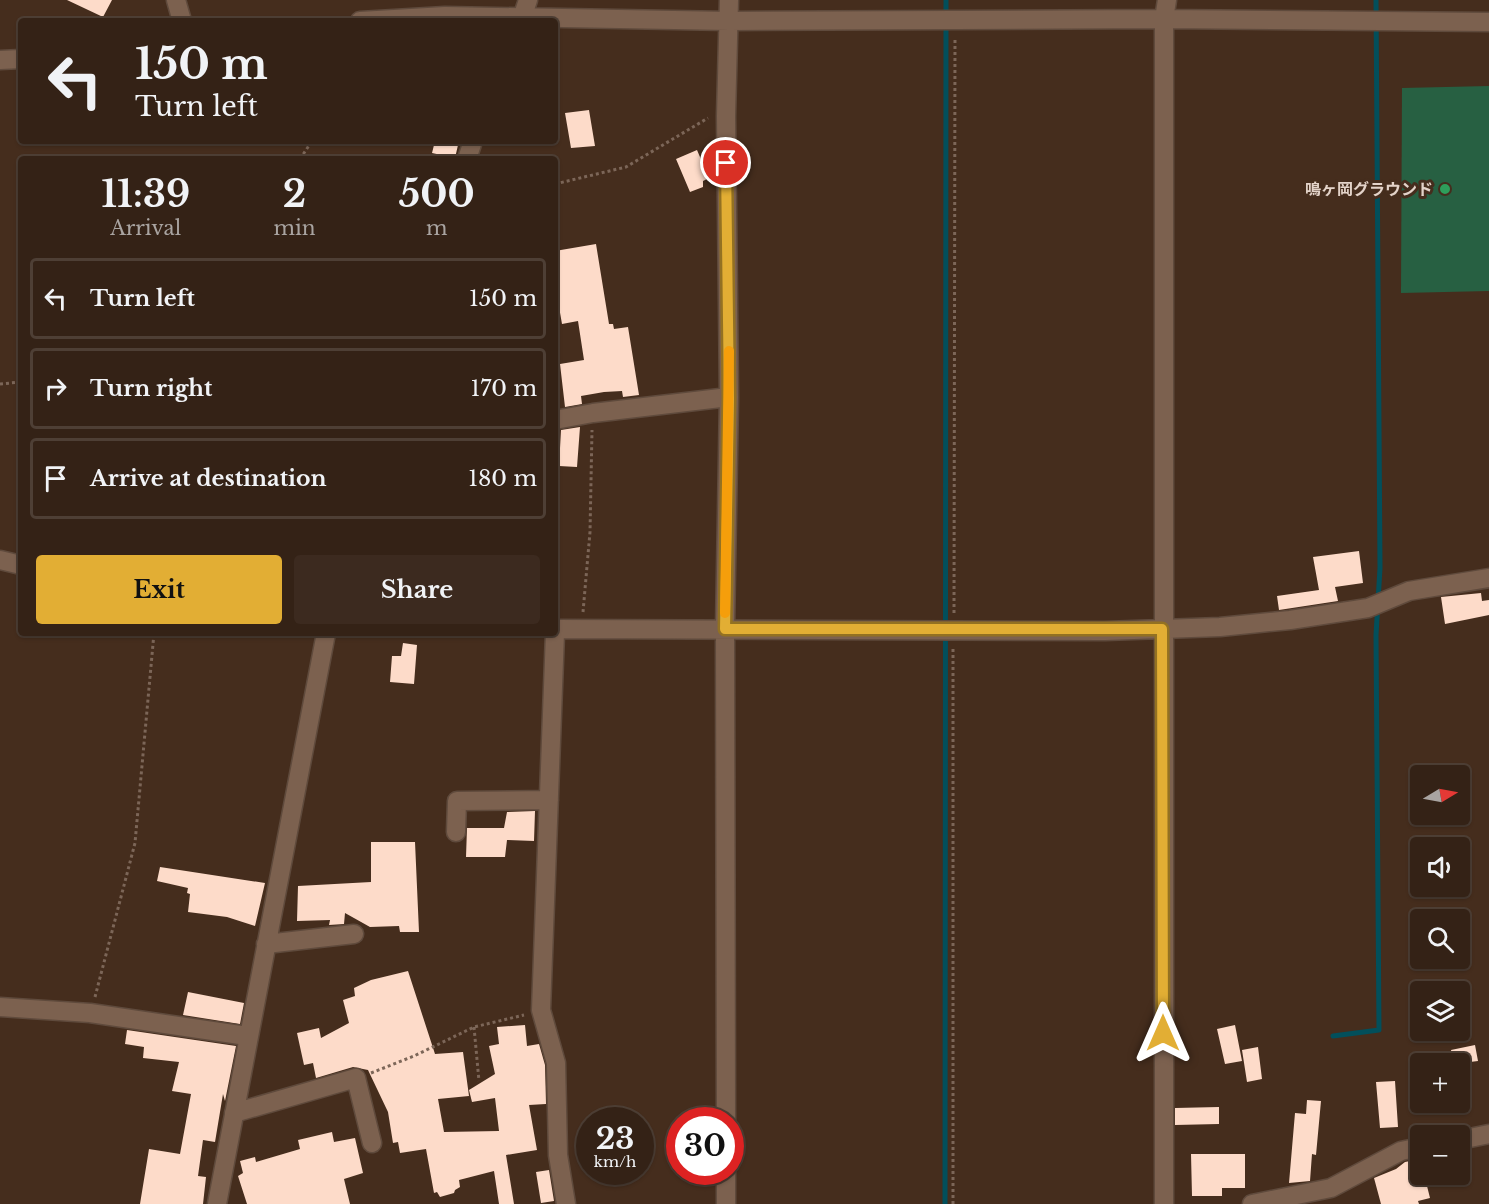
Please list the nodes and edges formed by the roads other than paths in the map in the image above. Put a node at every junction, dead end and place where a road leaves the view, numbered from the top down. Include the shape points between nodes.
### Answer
1 (176, 0) edge
2 (528, 0) edge
3 (729, 0) edge
4 (1167, 0) edge
5 (181, 18) edge
6 (402, 18) edge
7 (502, 18) edge
8 (521, 18) edge
9 (558, 19) edge
10 (1164, 19) junction
11 (729, 21) junction
12 (1489, 22) edge
13 (18, 59) edge
14 (0, 60) edge
15 (729, 398) junction
16 (558, 419) edge
17 (0, 560) edge
18 (18, 564) edge
19 (1489, 578) edge
20 (725, 629) junction
21 (1162, 629) junction
22 (558, 631) edge
23 (325, 636) edge
24 (555, 636) edge
25 (549, 800) junction
26 (456, 832) dead end
27 (354, 934) dead end
28 (267, 945) junction
29 (0, 1007) edge
30 (247, 1036) junction
31 (726, 1107) edge
32 (234, 1113) junction
33 (1489, 1134) edge
34 (1470, 1138) edge
35 (372, 1143) dead end
36 (1410, 1149) edge
37 (726, 1185) edge
38 (216, 1204) edge
39 (566, 1204) edge
40 (726, 1204) edge
41 (1164, 1204) edge
42 (1252, 1204) edge

1 - 5 street
2 - 8 street
3 - 11 street
4 - 10 street
6 - 7 street
9 - 11 street
10 - 11 street
10 - 12 street
10 - 21 street
11 - 15 street
13 - 14 street
15 - 16 street
15 - 20 street
17 - 18 street
19 - 21 street via 1409,591 1368,608 1290,620
20 - 21 street
20 - 22 street
20 - 31 street
21 - 41 street
23 - 28 street
24 - 25 street
25 - 26 street via 457,801
25 - 39 street via 541,1010 556,1063 558,1155
27 - 28 street
28 - 30 street
29 - 30 street via 90,1013
30 - 32 street
32 - 35 street via 356,1078
32 - 38 street
33 - 34 street
36 - 42 street via 1330,1188
37 - 40 street

